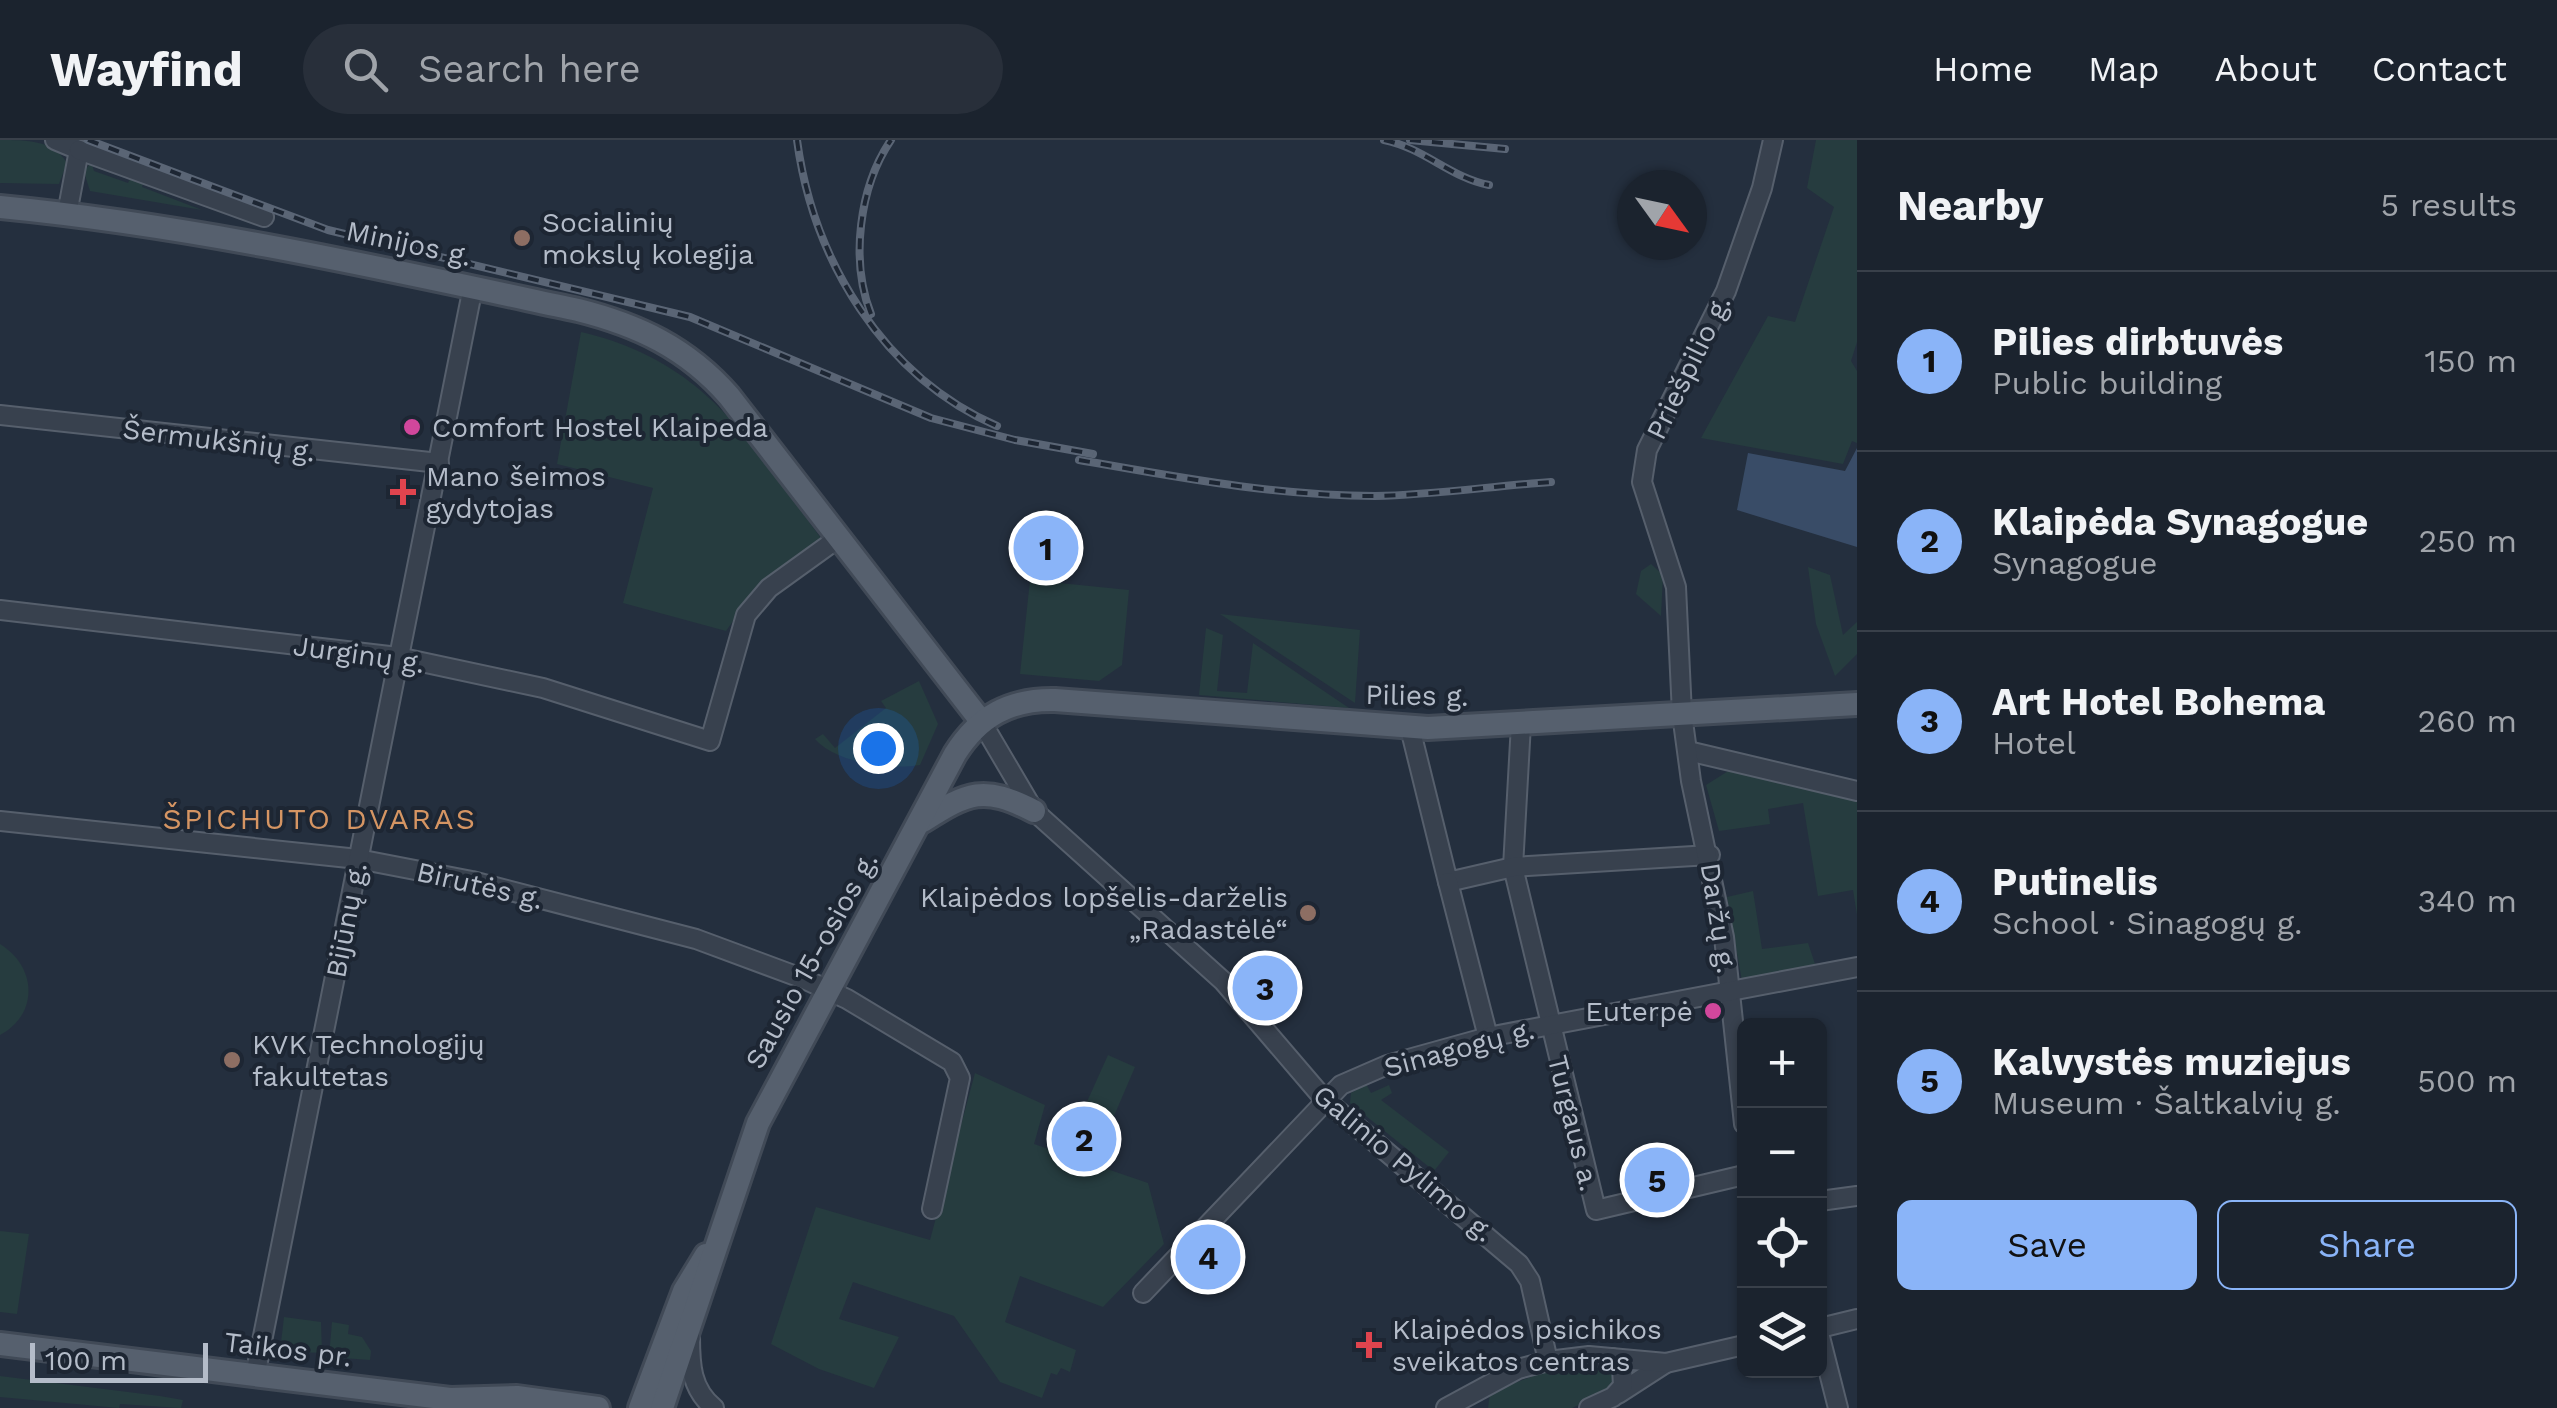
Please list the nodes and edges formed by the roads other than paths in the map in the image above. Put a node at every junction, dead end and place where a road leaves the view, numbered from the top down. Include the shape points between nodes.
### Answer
1 (55, 140) edge
2 (1773, 140) edge
3 (79, 150) junction
4 (0, 207) edge
5 (68, 214) junction
6 (264, 217) dead end
7 (473, 287) junction
8 (0, 415) edge
9 (439, 463) junction
10 (837, 539) junction
11 (0, 610) edge
12 (398, 657) junction
13 (1857, 704) edge
14 (1682, 714) junction
15 (981, 721) junction
16 (1521, 724) junction
17 (1410, 728) junction
18 (1688, 751) junction
19 (1857, 791) edge
20 (1034, 811) junction
21 (0, 821) edge
22 (920, 823) junction
23 (1710, 855) junction
24 (358, 859) junction
25 (1513, 867) junction
26 (1448, 882) junction
27 (1857, 967) edge
28 (828, 990) junction
29 (1731, 993) junction
30 (1559, 1025) junction
31 (1488, 1037) junction
32 (1324, 1099) junction
33 (1742, 1108) edge
34 (1737, 1177) edge
35 (1857, 1196) edge
36 (1827, 1200) edge
37 (932, 1210) dead end
38 (715, 1239) junction
39 (1143, 1293) dead end
40 (1857, 1320) edge
41 (1827, 1326) edge
42 (691, 1328) junction
43 (0, 1344) edge
44 (1737, 1347) edge
45 (1612, 1358) junction
46 (1548, 1361) junction
47 (1666, 1363) junction
48 (1827, 1365) edge
49 (255, 1376) junction
50 (1487, 1386) junction
51 (1613, 1397) junction
52 (450, 1399) junction
53 (478, 1408) edge
54 (598, 1408) edge
55 (640, 1408) edge
56 (662, 1408) edge
57 (714, 1408) edge
58 (1446, 1408) edge
59 (1480, 1408) edge
60 (1589, 1408) edge
61 (1838, 1408) edge

1 - 3 street
2 - 14 street, Priešpilio g. via 1726,291 1643,468 1644,496 1676,587
3 - 5 street
3 - 6 street
4 - 5 main road, Minijos g.
5 - 7 main road, Minijos g. via 229,237
7 - 9 street, Bijūnų g.
7 - 10 main road, Minijos g. via 622,321 678,349 729,396
8 - 9 street, Šermukšnių g.
9 - 12 street, Bijūnų g.
10 - 12 street, Jurginų g. via 770,588 746,615 710,741 543,688
10 - 15 main road, Minijos g.
11 - 12 street, Jurginų g.
12 - 24 street, Bijūnų g.
13 - 14 main road, Pilies g.
14 - 16 main road, Pilies g.
14 - 18 street, Daržų g.
15 - 17 main road, Pilies g. via 1016,703 1041,700
15 - 20 street, Galinio Pylimo g.
15 - 22 main road, Sausio 15-osios g. via 955,754
16 - 17 main road, Pilies g.
16 - 25 street, Turgaus a.
17 - 26 street
18 - 19 street
18 - 23 street, Daržų g.
20 - 22 main road via 988,792 960,799
20 - 32 street, Galinio Pylimo g. via 1223,980
21 - 24 street, Birutės g.
22 - 28 main road, Sausio 15-osios g.
23 - 25 street
23 - 29 street, Daržų g.
24 - 28 street, Birutės g. via 696,939
24 - 49 street, Bijūnų g.
25 - 26 street
25 - 30 street, Turgaus a.
26 - 31 street
27 - 29 street, Sinagogų g.
28 - 37 street, Birutės g. via 952,1062 960,1078
28 - 38 main road, Sausio 15-osios g. via 758,1122
29 - 30 street, Sinagogų g.
29 - 33 street, Daržų g.
30 - 31 street, Sinagogų g.
30 - 34 street, Turgaus a. via 1596,1210
31 - 32 street, Sinagogų g. via 1387,1065
32 - 39 street, Sinagogų g.
32 - 46 street, Galinio Pylimo g. via 1519,1264 1530,1280
35 - 36 street
38 - 42 main road, Sausio 15-osios g.
38 - 55 main road, Sausio 15-osios g. via 684,1292
40 - 41 street
42 - 56 main road, Sausio 15-osios g.
42 - 57 street via 692,1376
43 - 49 main road, Taikos pr.
44 - 47 street
45 - 46 street
45 - 47 street
45 - 51 street via 1624,1375
46 - 50 street
47 - 51 street
48 - 61 street
49 - 52 main road, Taikos pr.
50 - 58 street
50 - 59 street
51 - 60 street
52 - 53 main road, Taikos pr.
52 - 54 main road, Taikos pr. via 517,1398

